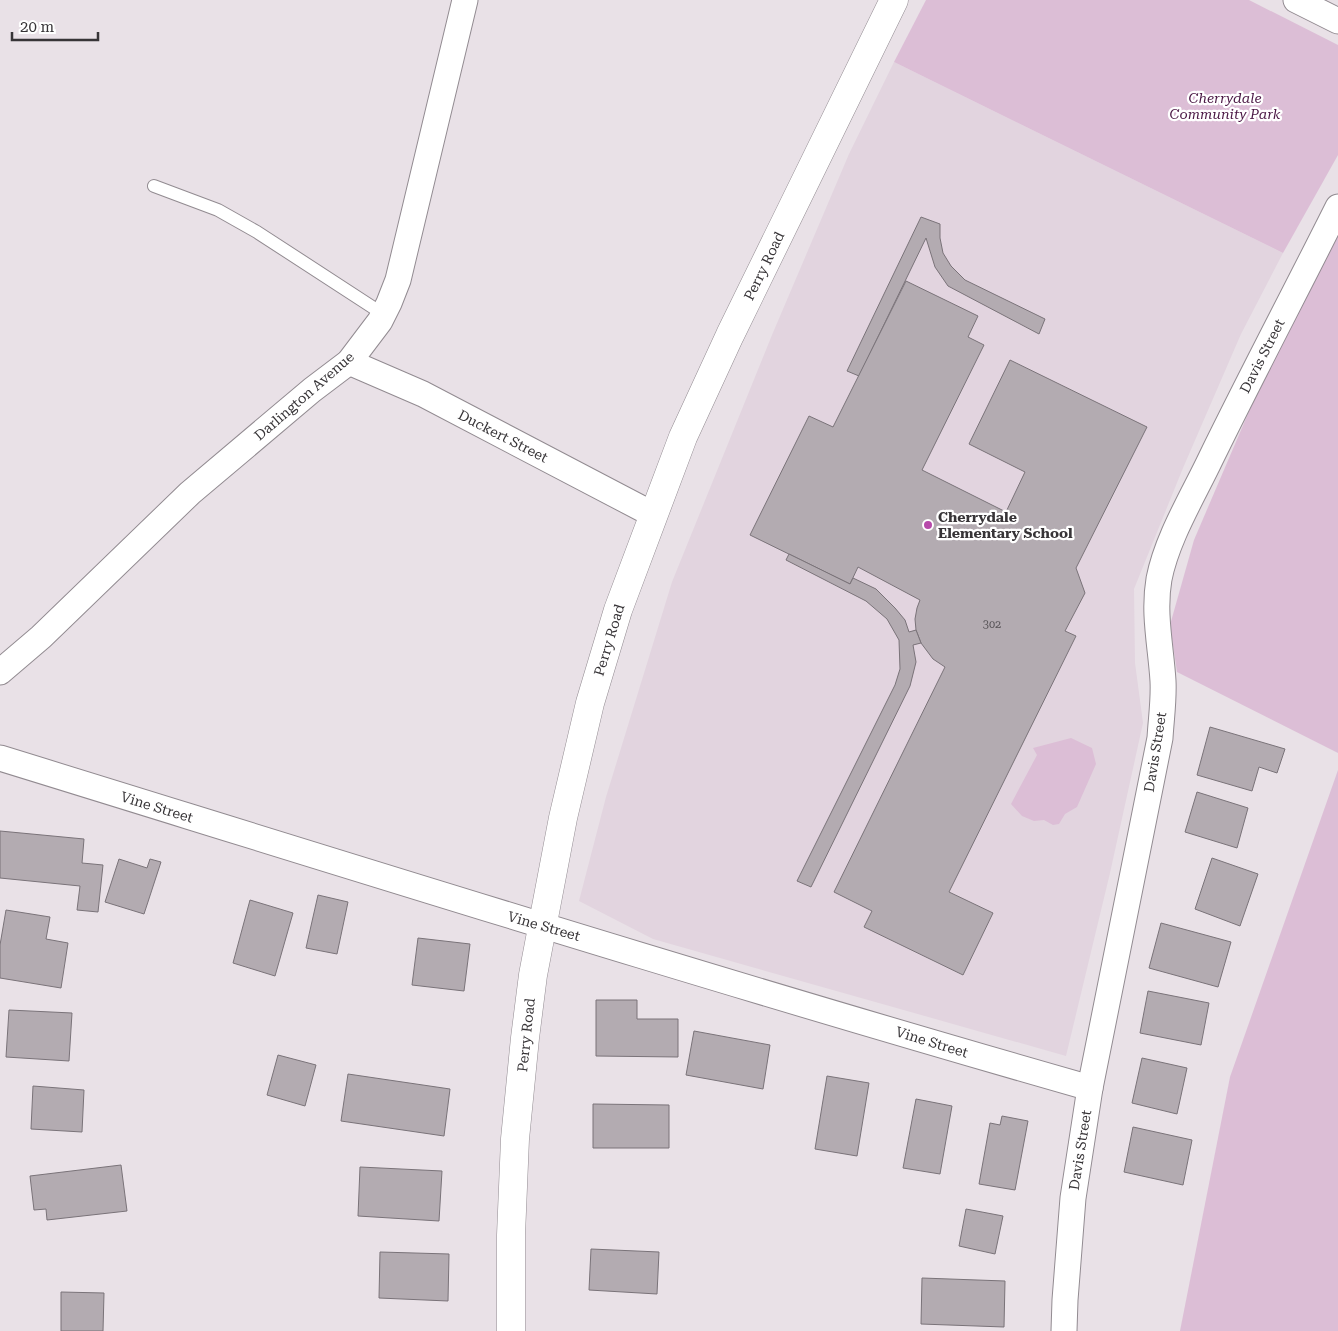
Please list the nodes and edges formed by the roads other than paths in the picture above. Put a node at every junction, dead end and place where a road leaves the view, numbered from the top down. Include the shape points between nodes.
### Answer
1 (465, 0) edge
2 (894, 0) edge
3 (1296, 0) edge
4 (1338, 21) edge
5 (154, 186) dead end
6 (1338, 208) edge
7 (383, 314) junction
8 (349, 362) junction
9 (654, 515) junction
10 (0, 672) edge
11 (0, 758) edge
12 (542, 926) junction
13 (1090, 1088) junction
14 (511, 1331) edge
15 (1064, 1331) edge

1 - 7 street, Darlington Avenue via 398,280
2 - 9 street, Perry Road via 730,335 683,437
3 - 4 street
5 - 7 lane via 218,210
6 - 13 street, Davis Street via 1224,432 1164,561 1156,606 1164,683 1160,738
7 - 8 street, Darlington Avenue
8 - 9 street, Duckert Street via 423,394
8 - 10 street, Darlington Avenue via 190,493 41,637
9 - 12 street, Perry Road via 618,610 590,703
11 - 12 street, Vine Street
12 - 13 street, Vine Street
12 - 14 street, Perry Road via 528,1011 516,1138
13 - 15 street, Davis Street via 1073,1198

